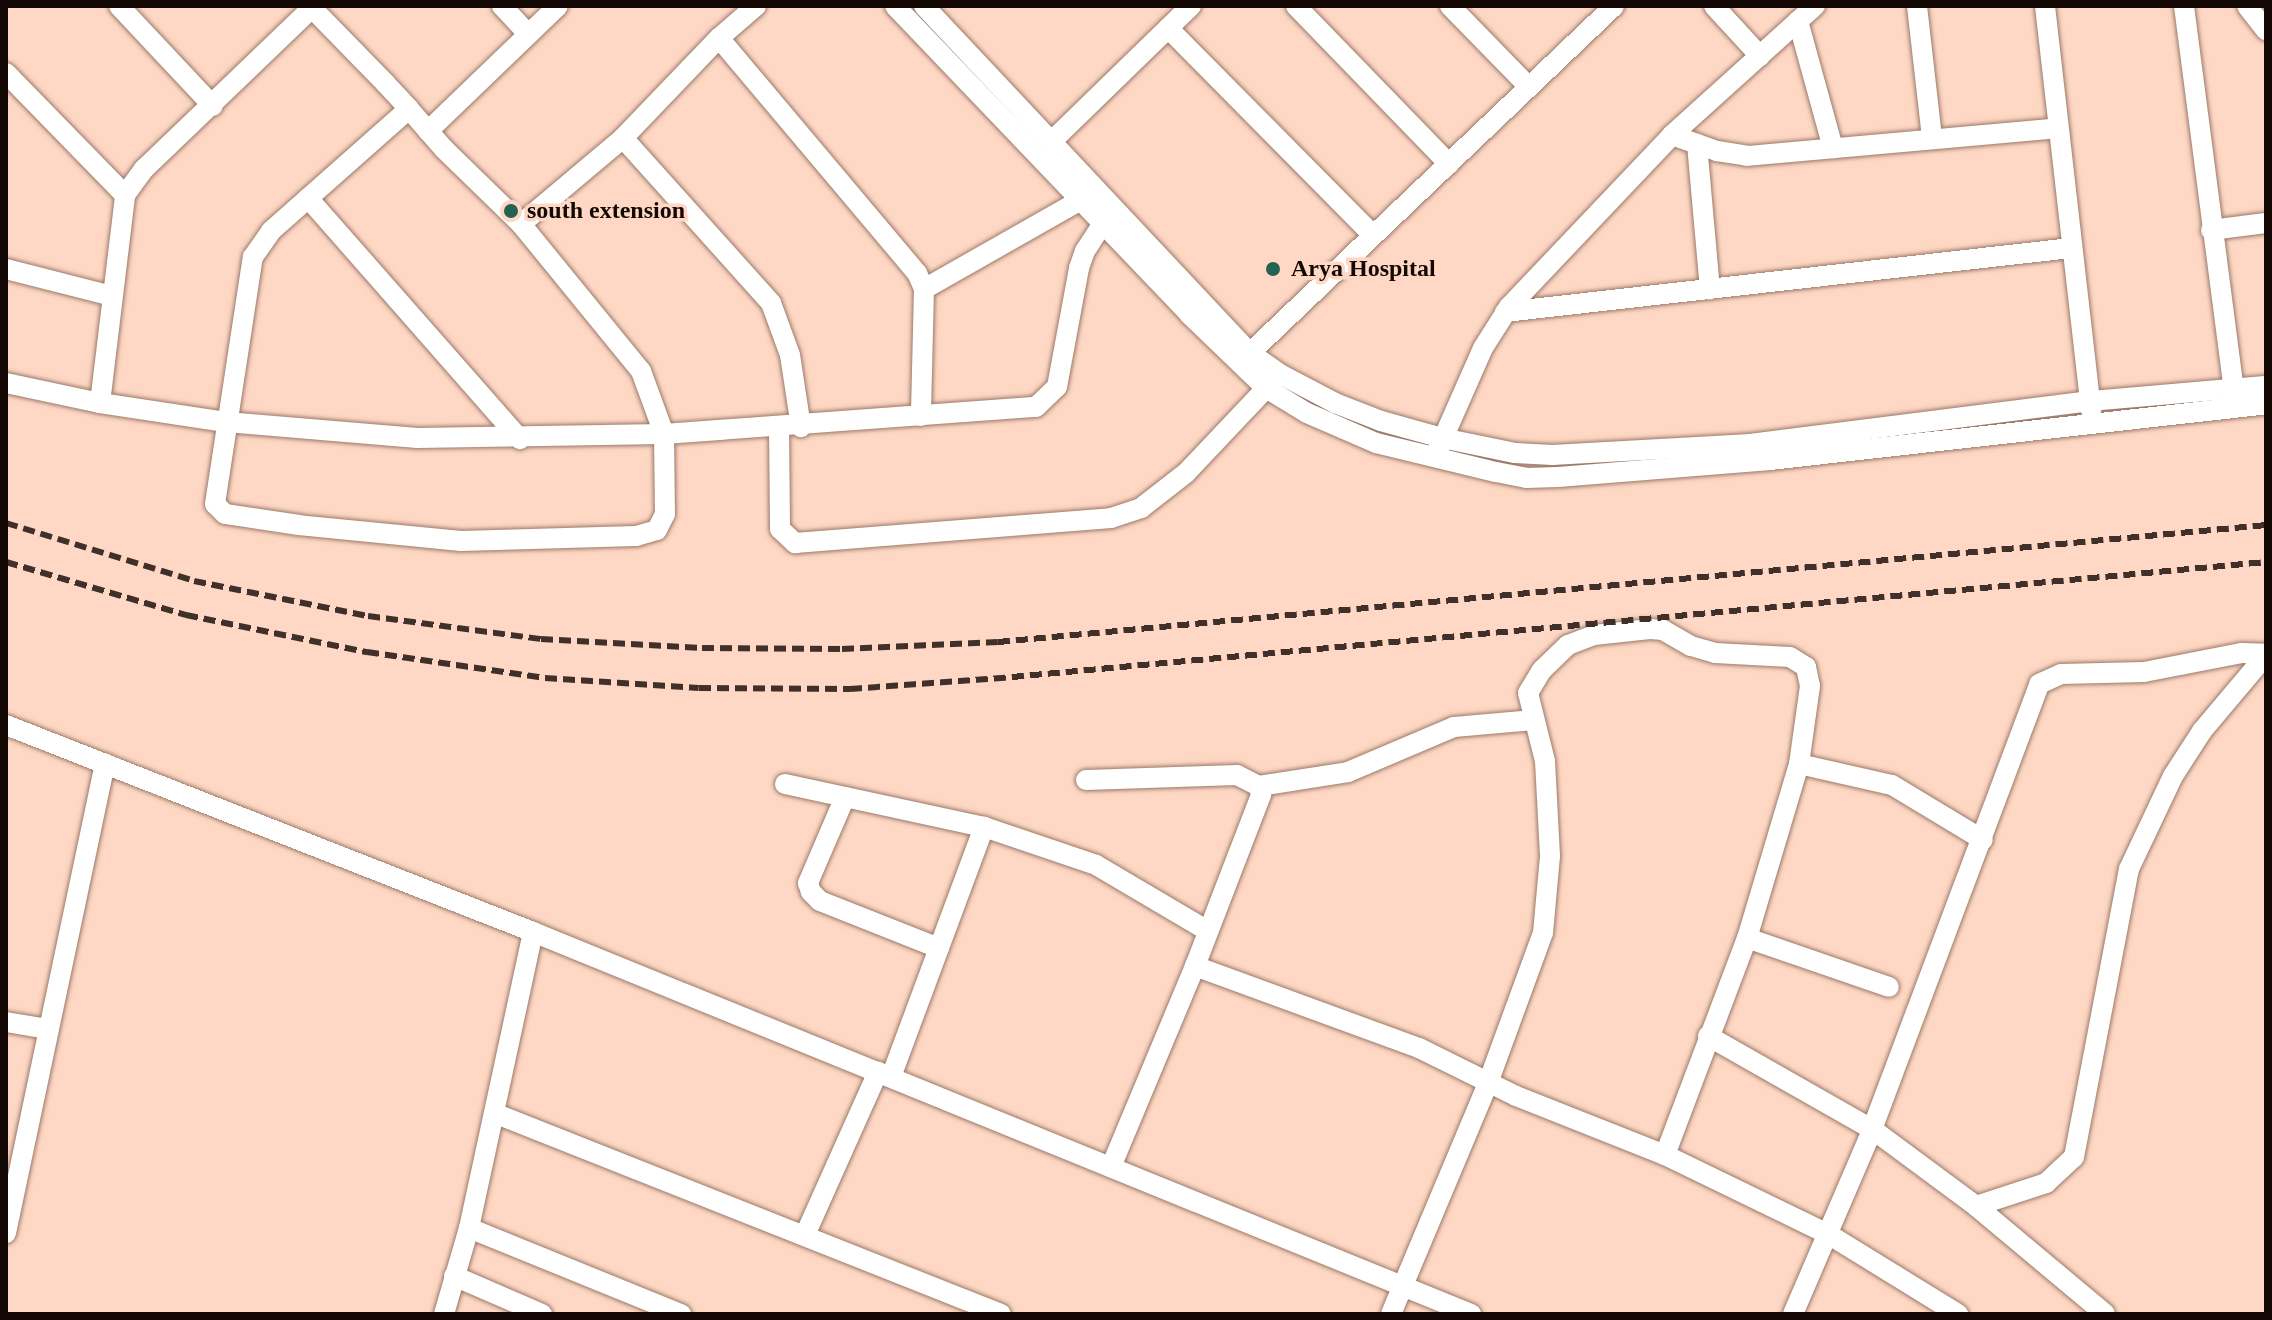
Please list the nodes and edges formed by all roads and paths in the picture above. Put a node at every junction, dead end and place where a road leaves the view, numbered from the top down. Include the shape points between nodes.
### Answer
1 (119, 6) edge
2 (502, 6) edge
3 (558, 6) edge
4 (756, 6) edge
5 (895, 6) edge
6 (1191, 6) edge
7 (1296, 6) edge
8 (1450, 6) edge
9 (1714, 6) edge
10 (1815, 6) edge
11 (1917, 6) edge
12 (2047, 6) edge
13 (2184, 6) edge
14 (2247, 6) edge
15 (311, 7) edge
16 (1611, 7) edge
17 (931, 8) edge
18 (1798, 21) junction
19 (916, 28) junction
20 (1168, 28) junction
21 (2266, 30) edge
22 (528, 34) junction
23 (719, 38) junction
24 (1760, 56) junction
25 (6, 73) edge
26 (1529, 87) junction
27 (213, 106) junction
28 (409, 109) junction
29 (2058, 128) junction
30 (428, 131) junction
31 (1672, 135) junction
32 (623, 138) junction
33 (1932, 138) junction
34 (1052, 141) junction
35 (1697, 144) junction
36 (1833, 148) junction
37 (1449, 164) junction
38 (1098, 190) junction
39 (125, 195) junction
40 (308, 198) junction
41 (1079, 201) junction
42 (1108, 216) junction
43 (2266, 223) edge
44 (521, 224) junction
45 (2211, 230) junction
46 (1373, 235) junction
47 (2071, 248) junction
48 (6, 269) edge
49 (924, 289) junction
50 (1710, 289) junction
51 (112, 296) junction
52 (1505, 312) junction
53 (1250, 353) junction
54 (1273, 381) junction
55 (6, 383) edge
56 (2266, 386) edge
57 (2234, 389) junction
58 (2090, 401) junction
59 (100, 403) junction
60 (2266, 404) edge
61 (921, 416) junction
62 (226, 422) junction
63 (2093, 423) junction
64 (801, 427) junction
65 (779, 428) junction
66 (664, 434) junction
67 (520, 439) junction
68 (1438, 448) junction
69 (2266, 654) edge
70 (1534, 720) junction
71 (6, 725) edge
72 (105, 763) junction
73 (1799, 764) junction
74 (1086, 780) dead end
75 (785, 784) dead end
76 (1259, 786) junction
77 (845, 797) junction
78 (984, 827) junction
79 (1983, 840) junction
80 (1208, 931) junction
81 (533, 932) junction
82 (1747, 938) junction
83 (939, 948) junction
84 (1195, 966) junction
85 (1889, 987) dead end
86 (6, 1022) edge
87 (48, 1029) junction
88 (1708, 1036) junction
89 (884, 1074) junction
90 (1488, 1083) junction
91 (494, 1113) junction
92 (1872, 1129) junction
93 (1665, 1155) junction
94 (1111, 1167) junction
95 (1976, 1206) junction
96 (469, 1228) junction
97 (6, 1233) edge
98 (1828, 1234) junction
99 (805, 1235) junction
100 (454, 1276) junction
101 (1403, 1287) junction
102 (444, 1314) edge
103 (542, 1314) edge
104 (681, 1314) edge
105 (1001, 1314) edge
106 (1391, 1314) edge
107 (1471, 1314) edge
108 (1793, 1314) edge
109 (1958, 1314) edge
110 (2105, 1314) edge

1 - 27 street
2 - 22 street
3 - 22 street
4 - 23 street
5 - 19 street
6 - 20 street
7 - 37 street
8 - 26 street
9 - 24 street
10 - 18 street
11 - 33 street
12 - 29 street
13 - 45 street
14 - 21 street
15 - 27 street
15 - 28 street
16 - 26 street
17 - 19 street
17 - 34 street
18 - 24 street
18 - 36 street
19 - 41 street
20 - 34 street
20 - 46 street
22 - 30 street
23 - 32 street
23 - 49 street via 908,260
24 - 31 street
25 - 39 street
26 - 37 street
27 - 39 street via 144,169
28 - 30 street
28 - 40 street
29 - 33 street
29 - 47 street
30 - 44 street
31 - 35 street
31 - 52 street
32 - 44 street
32 - 64 street via 771,303 790,355
33 - 36 street
34 - 38 street
35 - 36 street via 1747,156
35 - 50 street
37 - 46 street
38 - 41 street
38 - 42 street
39 - 51 street
40 - 62 street via 271,231 253,257
40 - 67 street
41 - 42 street
41 - 49 street
42 - 53 street
42 - 54 street
42 - 61 street via 1079,268 1063,366 1048,399 1036,407
43 - 45 street
44 - 66 street via 635,363
45 - 57 street
46 - 53 street
47 - 50 street
47 - 58 street
48 - 51 street
49 - 61 street
50 - 52 street
51 - 59 street
52 - 68 street
53 - 54 street
54 - 65 street via 1186,473 1141,508 1111,518 795,543 780,529
54 - 68 street via 1307,413 1376,443
55 - 59 street
56 - 57 street
57 - 58 street
58 - 63 street
58 - 68 street via 1720,446 1553,455
59 - 62 street
60 - 63 street
61 - 64 street
62 - 66 street via 214,499 225,514 487,542 636,536 657,530 665,514
62 - 67 street via 417,438
63 - 68 street via 1770,460 1558,477 1526,478
64 - 65 street
65 - 66 street
66 - 67 street
69 - 79 street via 2242,653 2144,672 2045,678 2034,692
69 - 95 street via 2188,753 2129,869 2074,1157 2046,1183
70 - 73 street via 1528,693 1568,645 1594,635 1663,630 1715,653 1801,661 1810,686
70 - 76 street via 1454,727 1348,772
70 - 90 street via 1545,761 1549,894 1543,933
71 - 72 street
72 - 81 street
72 - 87 street
73 - 79 street via 1892,785
73 - 82 street
74 - 76 street via 1237,775
75 - 77 street
76 - 80 street via 1253,822
77 - 78 street
77 - 83 street via 808,883 811,892 820,901
78 - 80 street via 1117,875
78 - 83 street
79 - 92 street
80 - 84 street
81 - 89 street
81 - 91 street
82 - 85 street
82 - 88 street
83 - 89 street
84 - 90 street via 1419,1048
84 - 94 street
86 - 87 street
87 - 97 street
88 - 92 street
88 - 93 street
89 - 94 street
89 - 99 street
90 - 93 street
90 - 101 street
91 - 96 street
91 - 99 street
92 - 95 street
92 - 98 street
93 - 98 street
94 - 101 street
95 - 110 street
96 - 100 street
96 - 104 street
98 - 108 street
98 - 109 street
99 - 105 street
100 - 102 street
100 - 103 street
101 - 106 street
101 - 107 street

